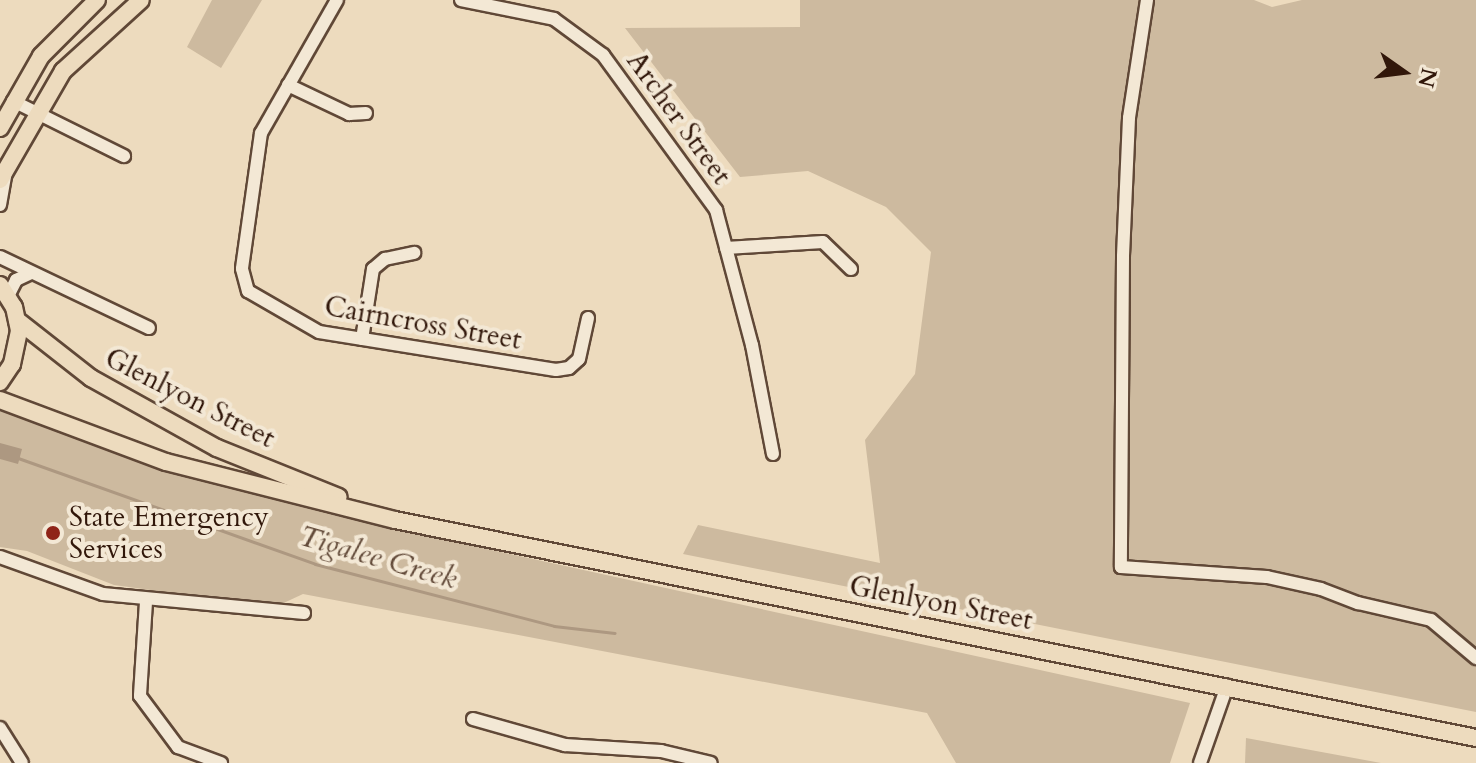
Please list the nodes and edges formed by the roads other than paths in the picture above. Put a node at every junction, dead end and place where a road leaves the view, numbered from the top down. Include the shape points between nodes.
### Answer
1 (97, 0) edge
2 (141, 0) edge
3 (337, 0) edge
4 (461, 0) edge
5 (1147, 0) edge
6 (288, 85) junction
7 (13, 101) junction
8 (37, 112) junction
9 (366, 113) dead end
10 (0, 128) edge
11 (124, 156) dead end
12 (3, 173) edge
13 (0, 205) edge
14 (726, 248) junction
15 (414, 253) dead end
16 (0, 257) edge
17 (851, 269) dead end
18 (31, 273) junction
19 (4, 291) edge
20 (588, 318) dead end
21 (17, 320) junction
22 (149, 328) dead end
23 (362, 339) junction
24 (0, 382) edge
25 (0, 400) edge
26 (773, 454) dead end
27 (395, 520) junction
28 (0, 557) edge
29 (146, 602) junction
30 (304, 613) dead end
31 (1476, 658) edge
32 (1227, 686) junction
33 (473, 719) dead end
34 (0, 728) edge
35 (1476, 738) edge
36 (22, 763) edge
37 (221, 763) edge
38 (711, 763) edge
39 (1200, 763) edge

1 - 7 main road via 53,41
2 - 8 main road via 91,41
3 - 6 street, Cairncross Street
4 - 14 street, Archer Street via 554,19 603,55 716,210
5 - 31 street via 1129,118 1121,567 1267,577 1321,589 1431,620
6 - 9 street via 349,114
6 - 23 street, Cairncross Street via 261,133 244,282 248,291 306,327
7 - 8 street
7 - 10 main road
8 - 11 street
8 - 12 main road
12 - 13 street
14 - 17 street via 823,242
14 - 26 street, Archer Street
15 - 23 street via 385,259 373,269
16 - 18 street
18 - 19 street
18 - 22 street
19 - 21 main road
20 - 23 street, Cairncross Street via 579,359 564,369
21 - 24 main road via 16,353
21 - 27 main road, Glenlyon Street via 91,378 217,448
25 - 27 main road, Glenlyon Street via 166,462
27 - 32 main road, Glenlyon Street
28 - 29 street via 103,594
29 - 30 street
29 - 37 street via 140,696 178,747
32 - 35 main road, Glenlyon Street
32 - 39 street
33 - 38 street via 565,745 661,751
34 - 36 street

